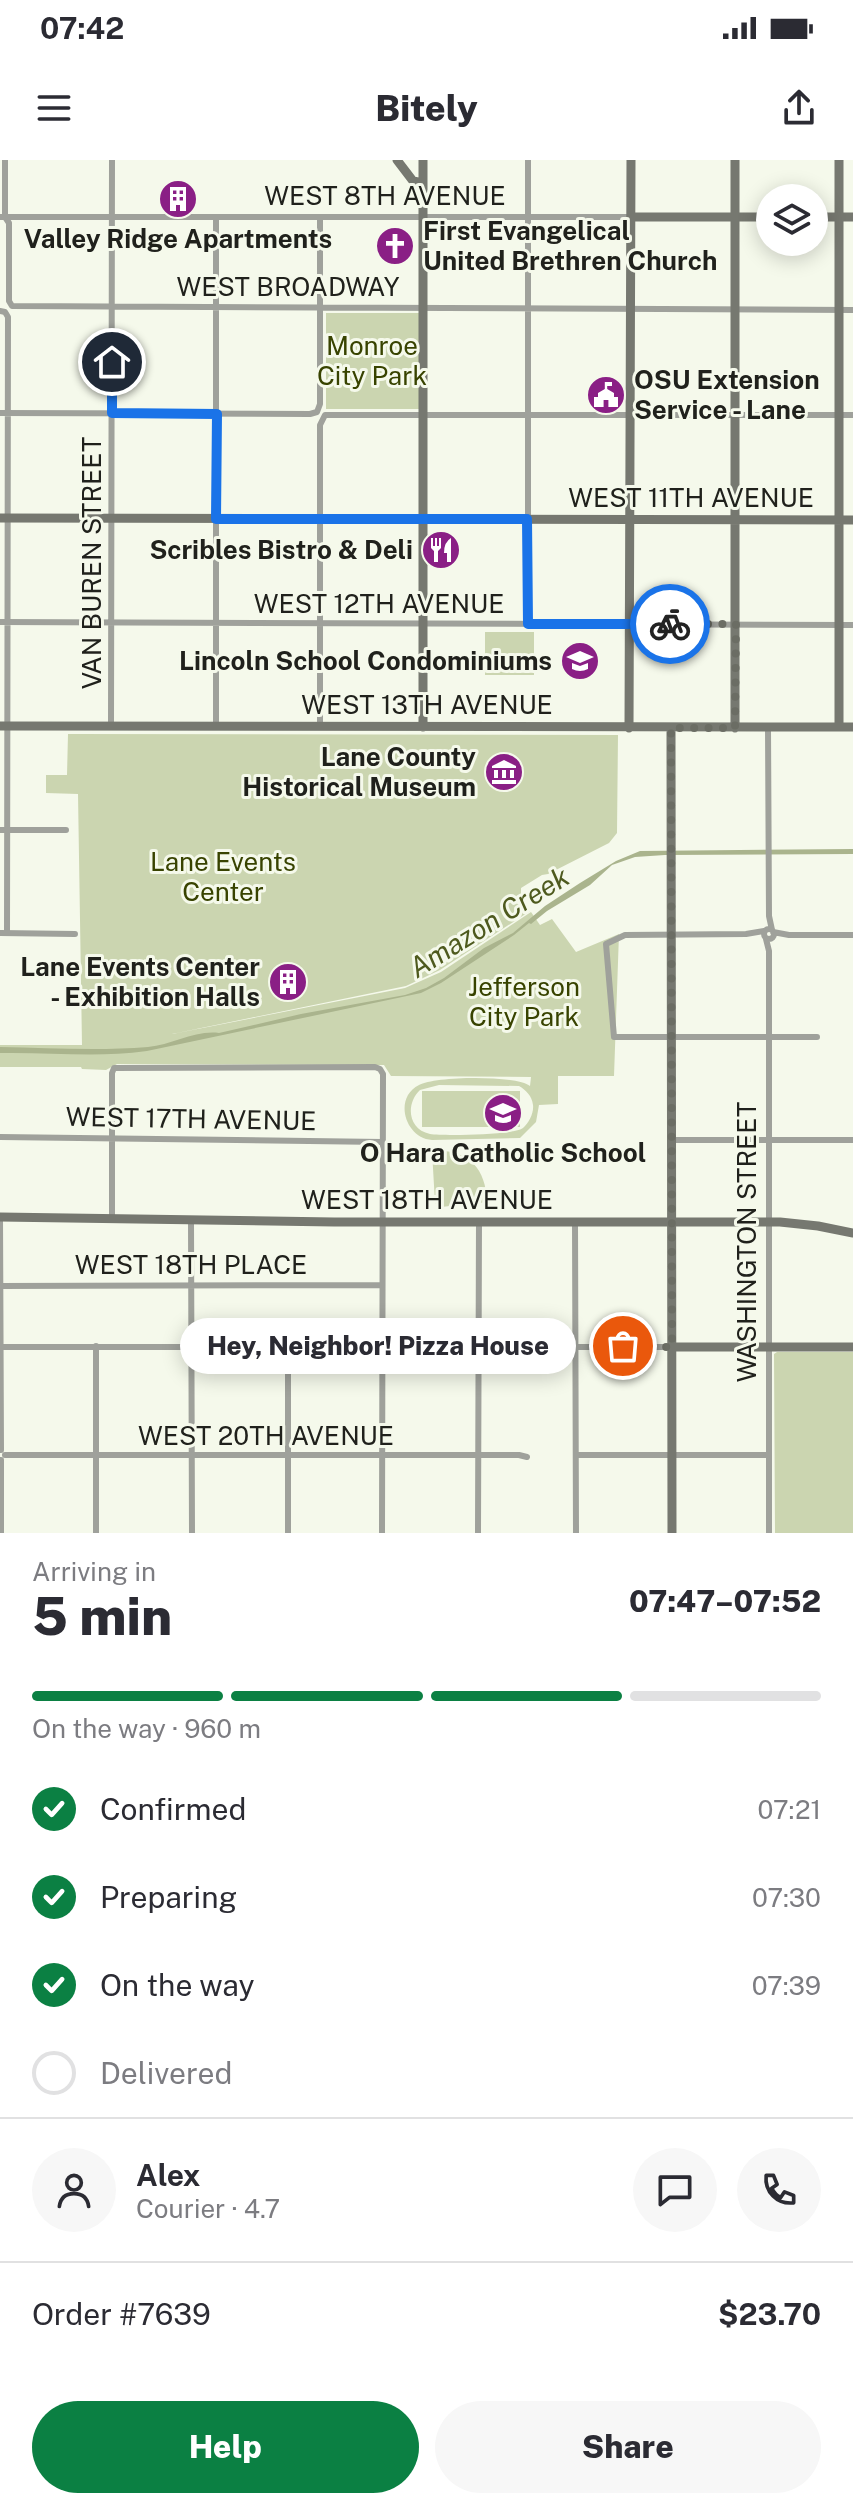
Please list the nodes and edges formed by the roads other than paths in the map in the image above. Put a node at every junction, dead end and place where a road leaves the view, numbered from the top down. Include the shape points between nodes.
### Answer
1 (5, 160) edge
2 (112, 160) edge
3 (397, 160) edge
4 (423, 160) edge
5 (528, 160) edge
6 (631, 160) edge
7 (735, 160) edge
8 (839, 160) edge
9 (423, 183) junction
10 (3, 217) edge
11 (113, 217) junction
12 (528, 217) junction
13 (631, 217) junction
14 (735, 217) junction
15 (756, 217) edge
16 (828, 217) edge
17 (839, 217) junction
18 (853, 217) edge
19 (216, 218) junction
20 (320, 218) junction
21 (423, 218) junction
22 (112, 306) junction
23 (216, 307) junction
24 (320, 307) junction
25 (424, 308) junction
26 (527, 308) junction
27 (631, 309) junction
28 (736, 309) junction
29 (838, 310) junction
30 (853, 310) edge
31 (2, 311) edge
32 (4, 413) edge
33 (112, 413) junction
34 (217, 414) junction
35 (320, 414) junction
36 (424, 415) junction
37 (528, 415) junction
38 (630, 415) junction
39 (736, 415) junction
40 (838, 415) junction
41 (853, 415) edge
42 (4, 518) edge
43 (112, 519) junction
44 (216, 519) junction
45 (319, 519) junction
46 (423, 519) junction
47 (527, 519) junction
48 (631, 520) junction
49 (735, 520) junction
50 (838, 520) junction
51 (853, 520) edge
52 (4, 622) edge
53 (112, 623) junction
54 (216, 623) junction
55 (320, 624) junction
56 (423, 624) junction
57 (528, 624) junction
58 (630, 624) junction
59 (736, 624) junction
60 (838, 625) junction
61 (853, 625) edge
62 (4, 726) edge
63 (111, 726) junction
64 (216, 726) junction
65 (320, 726) junction
66 (423, 727) junction
67 (839, 727) junction
68 (853, 727) edge
69 (629, 728) junction
70 (671, 728) junction
71 (735, 728) junction
72 (768, 728) junction
73 (4, 830) edge
74 (66, 830) dead end
75 (4, 933) edge
76 (75, 934) dead end
77 (671, 935) junction
78 (769, 935) junction
79 (853, 935) edge
80 (671, 1037) junction
81 (769, 1037) junction
82 (817, 1037) dead end
83 (0, 1137) edge
84 (112, 1139) junction
85 (671, 1140) junction
86 (769, 1140) junction
87 (853, 1140) edge
88 (382, 1142) junction
89 (0, 1217) edge
90 (112, 1219) junction
91 (191, 1220) junction
92 (479, 1222) junction
93 (575, 1222) junction
94 (672, 1222) junction
95 (769, 1222) junction
96 (382, 1223) junction
97 (853, 1233) edge
98 (191, 1285) junction
99 (382, 1285) junction
100 (0, 1286) edge
101 (96, 1346) junction
102 (192, 1346) junction
103 (288, 1346) junction
104 (382, 1346) junction
105 (479, 1346) junction
106 (576, 1346) junction
107 (0, 1347) edge
108 (672, 1347) junction
109 (769, 1347) junction
110 (853, 1347) edge
111 (1, 1455) edge
112 (96, 1455) junction
113 (192, 1455) junction
114 (478, 1455) junction
115 (576, 1455) junction
116 (672, 1455) junction
117 (769, 1455) junction
118 (288, 1456) junction
119 (382, 1456) junction
120 (527, 1457) dead end
121 (1, 1533) edge
122 (96, 1533) edge
123 (192, 1533) edge
124 (288, 1533) edge
125 (382, 1533) edge
126 (478, 1533) edge
127 (576, 1533) edge
128 (672, 1533) edge
129 (769, 1533) edge

1 - 10 street
2 - 11 street, VAN BUREN STREET
3 - 9 main road via 413,181
4 - 9 main road
5 - 12 street
6 - 13 main road
7 - 14 main road
8 - 17 main road
9 - 21 main road
10 - 11 street, WEST 8TH AVENUE
10 - 22 street, WEST BROADWAY via 9,223 11,305
11 - 19 street, WEST 8TH AVENUE
11 - 22 street, VAN BUREN STREET
12 - 13 street, WEST 8TH AVENUE
12 - 21 street, WEST 8TH AVENUE
12 - 26 street
13 - 14 main road, WEST 8TH AVENUE
13 - 27 main road
14 - 15 main road, WEST 8TH AVENUE
14 - 28 main road
16 - 17 main road
17 - 18 main road
17 - 29 main road
19 - 20 street, WEST 8TH AVENUE
19 - 23 street
20 - 21 street, WEST 8TH AVENUE
20 - 24 street
21 - 25 main road
22 - 23 street, WEST BROADWAY
22 - 33 street, VAN BUREN STREET
23 - 24 street, WEST BROADWAY
23 - 34 street
24 - 25 street, WEST BROADWAY
24 - 35 street
25 - 26 street, WEST BROADWAY
25 - 36 main road
26 - 27 street, WEST BROADWAY
26 - 37 street
27 - 28 street, WEST BROADWAY
27 - 38 main road
28 - 29 street, WEST BROADWAY
28 - 39 main road
29 - 30 street, WEST BROADWAY
29 - 40 main road
31 - 32 street via 8,317
32 - 33 street
32 - 42 street
33 - 34 street
33 - 43 street, VAN BUREN STREET
34 - 35 street
34 - 44 street
35 - 36 street
35 - 45 street
36 - 37 street
36 - 46 main road
37 - 38 street
37 - 47 street
38 - 39 street
38 - 48 main road
39 - 40 street
39 - 49 main road
40 - 41 street
40 - 50 main road
42 - 43 main road, WEST 11TH AVENUE
42 - 52 street
43 - 44 main road, WEST 11TH AVENUE
43 - 53 street, VAN BUREN STREET
44 - 45 main road, WEST 11TH AVENUE
44 - 54 street
45 - 46 main road, WEST 11TH AVENUE
45 - 55 street
46 - 47 main road, WEST 11TH AVENUE
46 - 56 main road
47 - 48 main road, WEST 11TH AVENUE
47 - 57 street
48 - 49 main road, WEST 11TH AVENUE
48 - 58 main road
49 - 50 main road, WEST 11TH AVENUE
49 - 59 main road
50 - 51 main road, WEST 11TH AVENUE
50 - 60 main road
52 - 53 street, WEST 12TH AVENUE
52 - 62 street
53 - 54 street, WEST 12TH AVENUE
53 - 63 street, VAN BUREN STREET
54 - 55 street, WEST 12TH AVENUE
54 - 64 street
55 - 56 street, WEST 12TH AVENUE
55 - 65 street
56 - 57 street, WEST 12TH AVENUE
56 - 66 main road
57 - 58 street, WEST 12TH AVENUE
58 - 59 street, WEST 12TH AVENUE
58 - 69 main road
59 - 60 street, WEST 12TH AVENUE
59 - 71 main road
60 - 61 street, WEST 12TH AVENUE
60 - 67 main road
62 - 63 main road, WEST 13TH AVENUE
62 - 73 street
63 - 64 main road, WEST 13TH AVENUE
64 - 65 main road, WEST 13TH AVENUE
65 - 66 main road, WEST 13TH AVENUE
66 - 69 main road, WEST 13TH AVENUE
67 - 68 main road, WEST 13TH AVENUE
67 - 72 main road, WEST 13TH AVENUE
69 - 70 main road, WEST 13TH AVENUE
70 - 71 main road, WEST 13TH AVENUE
70 - 77 main road
71 - 72 main road, WEST 13TH AVENUE
72 - 78 street, WASHINGTON STREET
73 - 74 street
73 - 75 street
75 - 76 street
77 - 78 street
77 - 80 main road
77 - 80 street via 625,935 606,944 614,1037
78 - 79 street
78 - 81 street, WASHINGTON STREET
80 - 81 street
80 - 85 main road
81 - 82 street
81 - 86 street, WASHINGTON STREET
83 - 84 street, WEST 17TH AVENUE
84 - 88 street, WEST 17TH AVENUE
84 - 88 street via 112,1073 120,1066 343,1067 380,1069 383,1074
84 - 90 street
85 - 86 street
85 - 94 main road
86 - 87 street
86 - 95 street, WASHINGTON STREET
88 - 96 street
89 - 90 main road, WEST 18TH AVENUE
89 - 100 street
90 - 91 main road, WEST 18TH AVENUE
91 - 96 main road, WEST 18TH AVENUE
91 - 98 street
92 - 93 main road, WEST 18TH AVENUE
92 - 96 main road, WEST 18TH AVENUE
92 - 105 street
93 - 94 main road, WEST 18TH AVENUE
93 - 106 street
94 - 95 main road, WEST 18TH AVENUE
94 - 108 main road
95 - 97 main road, WEST 18TH AVENUE
95 - 109 street, WASHINGTON STREET
96 - 99 street
98 - 99 street, WEST 18TH PLACE
98 - 100 street, WEST 18TH PLACE
98 - 102 street
99 - 104 street
100 - 107 street
101 - 102 street
101 - 107 street
101 - 112 street
102 - 103 street
102 - 113 street
103 - 104 street
103 - 118 street
104 - 105 street
104 - 119 street
105 - 106 street
105 - 114 street
106 - 108 street
106 - 115 street
107 - 111 street
108 - 109 main road
108 - 116 main road
109 - 110 main road
109 - 117 street, WASHINGTON STREET
111 - 112 street, WEST 20TH AVENUE
111 - 121 street
112 - 113 street, WEST 20TH AVENUE
112 - 122 street
113 - 118 street, WEST 20TH AVENUE
113 - 123 street
114 - 119 street, WEST 20TH AVENUE
114 - 120 street, WEST 20TH AVENUE
114 - 126 street
115 - 116 street
115 - 127 street
116 - 117 street
116 - 128 main road
117 - 129 street, WASHINGTON STREET
118 - 119 street, WEST 20TH AVENUE
118 - 124 street
119 - 125 street

